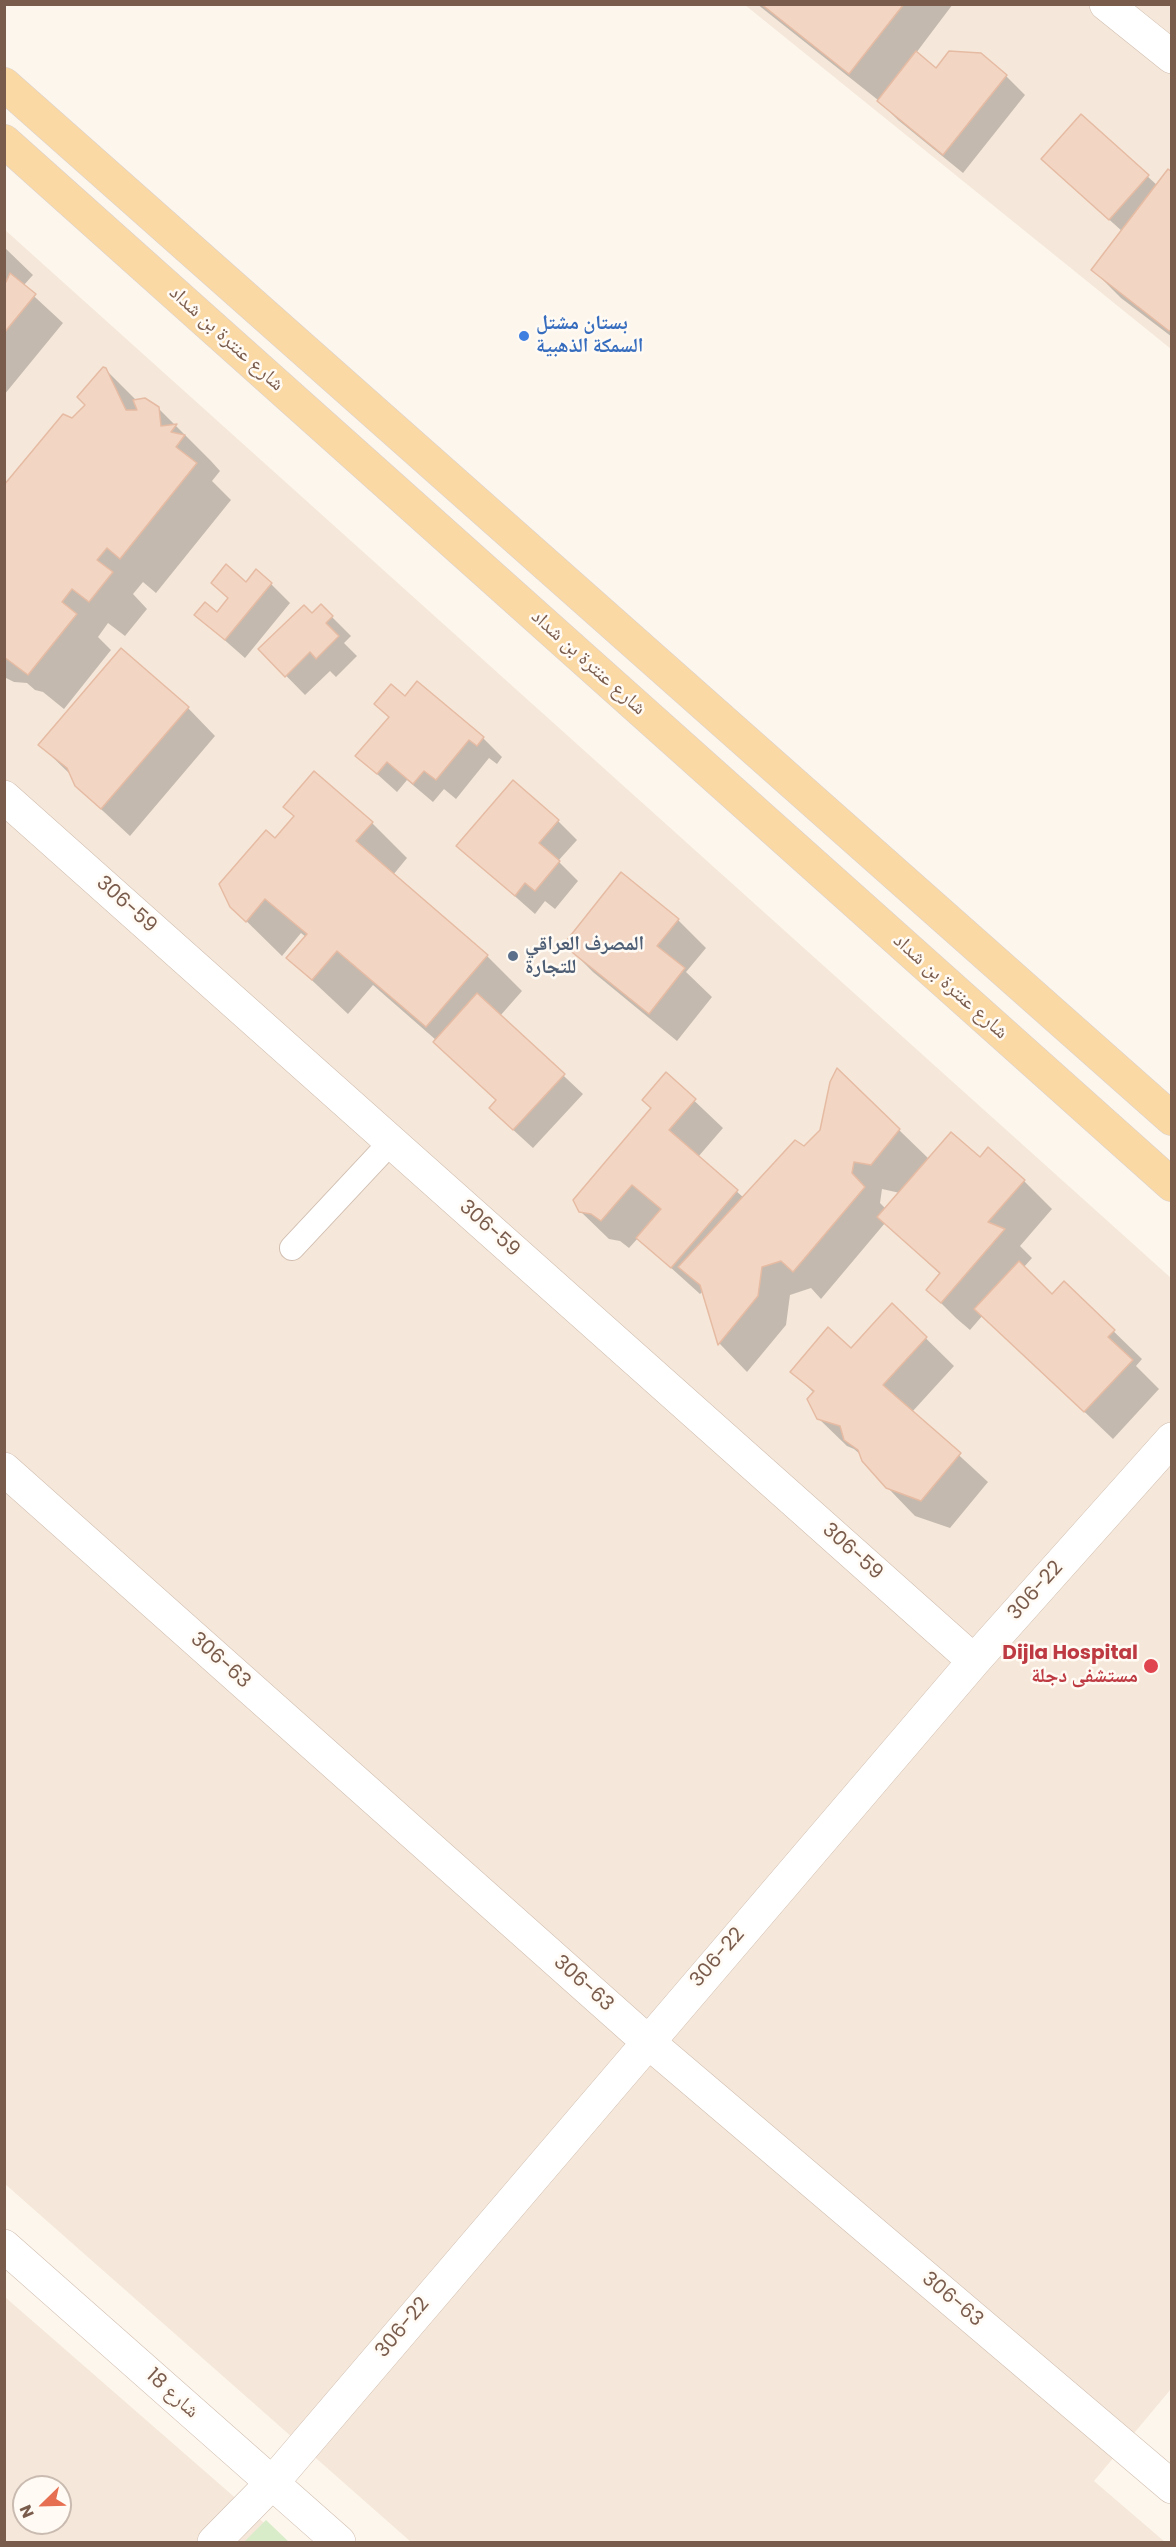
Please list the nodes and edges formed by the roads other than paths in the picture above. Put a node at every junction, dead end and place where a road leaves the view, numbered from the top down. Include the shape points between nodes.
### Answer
1 (1106, 4) edge
2 (1172, 57) edge
3 (4, 84) edge
4 (6, 144) edge
5 (4, 796) edge
6 (1172, 1119) edge
7 (391, 1142) junction
8 (1172, 1185) edge
9 (292, 1248) dead end
10 (1172, 1439) edge
11 (4, 1469) edge
12 (974, 1661) junction
13 (647, 2041) junction
14 (4, 2246) edge
15 (272, 2483) junction
16 (1172, 2487) edge
17 (214, 2542) edge
18 (339, 2542) edge

1 - 2 street
3 - 6 main road
4 - 8 main road, شارع عنترة بن شداد
5 - 7 street, 306-59
7 - 9 lane
7 - 12 street, 306-59
10 - 12 street, 306-22
11 - 13 street, 306-63
12 - 13 street, 306-22
13 - 15 street, 306-22
13 - 16 street, 306-63
14 - 15 street, شارع 18
15 - 17 street, 306-22
15 - 18 street, شارع 18

